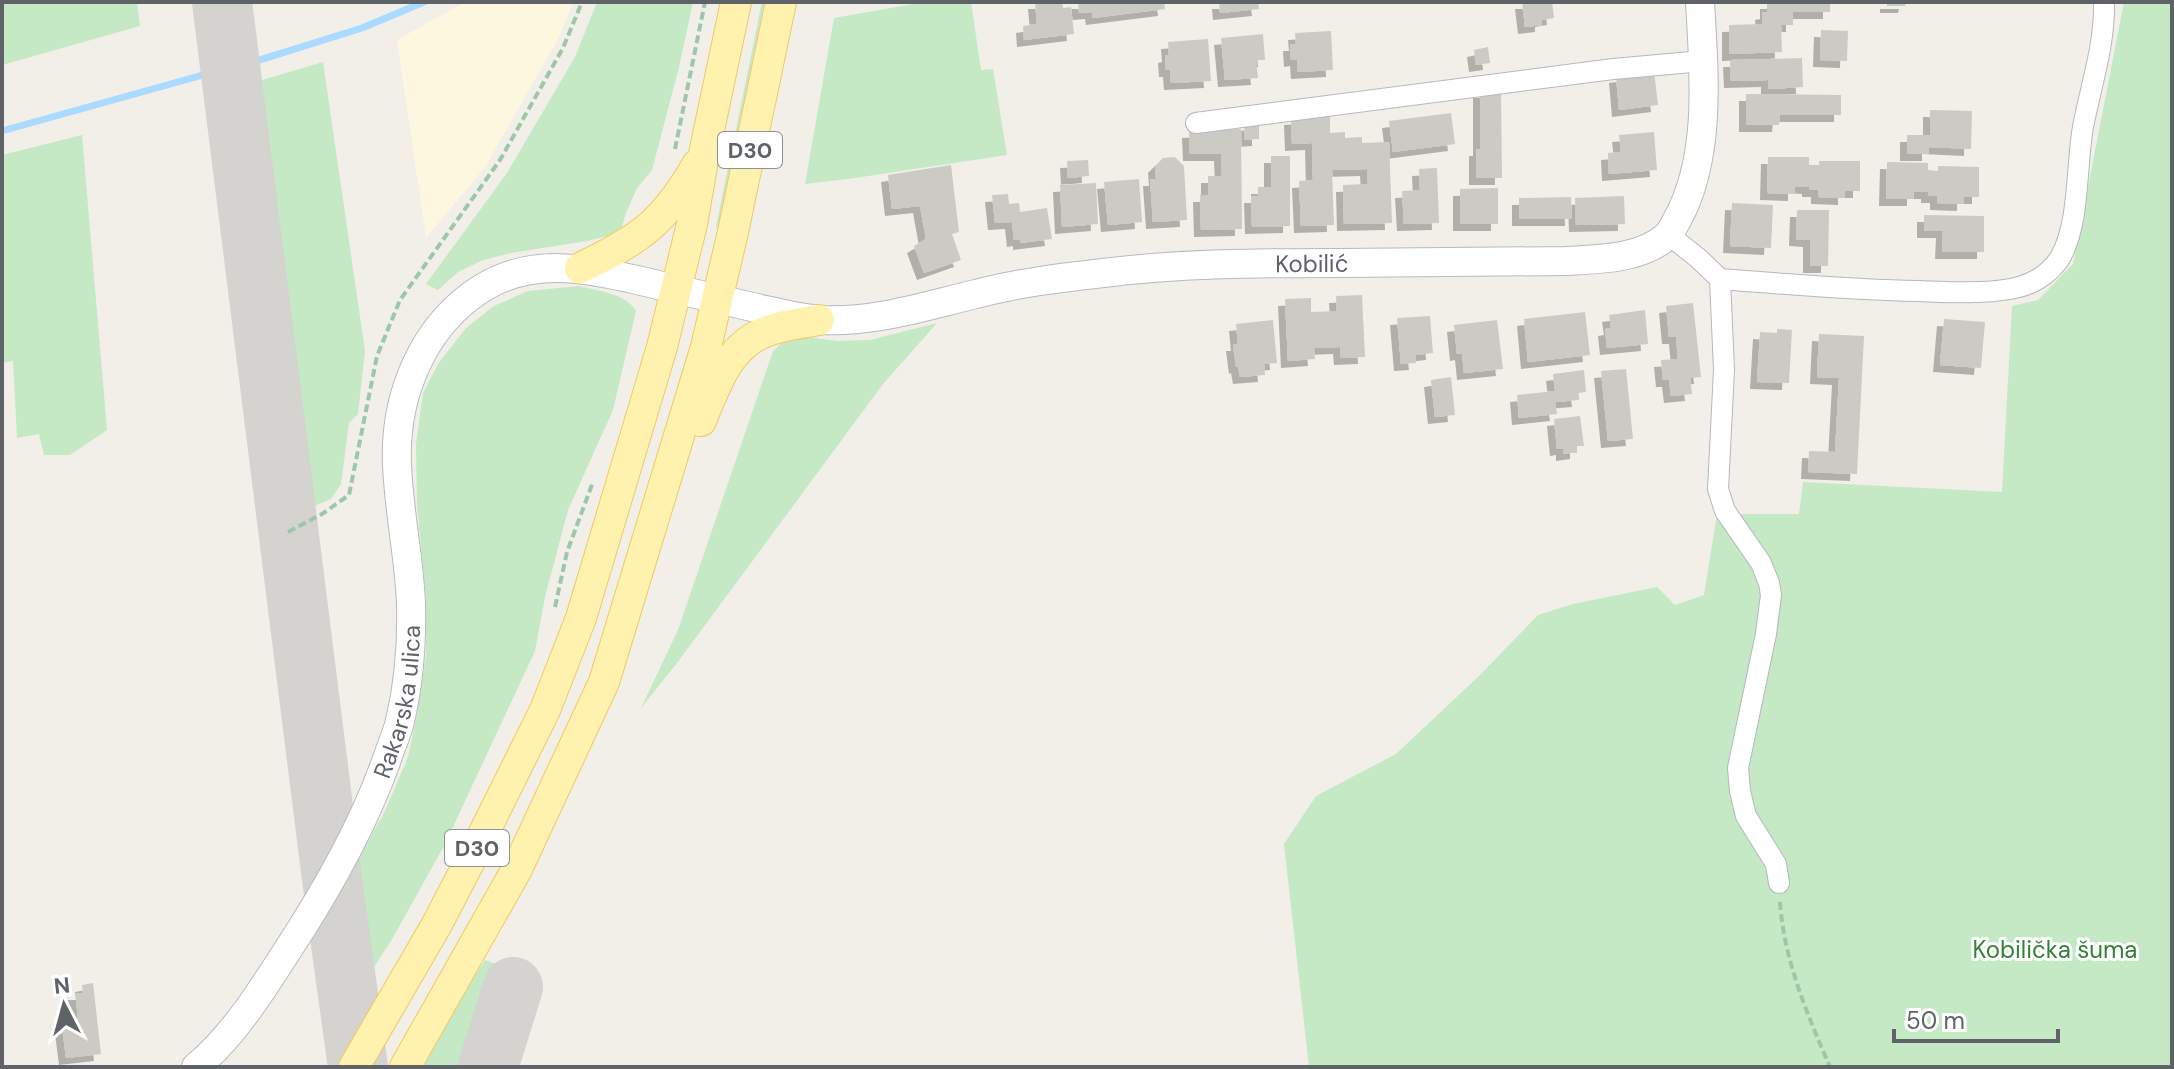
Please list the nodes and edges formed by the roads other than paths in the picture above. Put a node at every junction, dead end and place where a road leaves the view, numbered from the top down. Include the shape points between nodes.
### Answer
1 (736, 2) edge
2 (781, 2) edge
3 (1700, 2) edge
4 (2104, 2) edge
5 (1703, 61) junction
6 (1196, 123) dead end
7 (705, 149) junction
8 (1669, 235) junction
9 (580, 268) junction
10 (1720, 279) junction
11 (676, 289) junction
12 (717, 298) junction
13 (819, 320) junction
14 (632, 593) junction
15 (1779, 883) road end
16 (196, 1067) edge
17 (354, 1067) edge
18 (405, 1067) edge

1 - 7 main road, D30
2 - 12 main road, D30
3 - 5 main road
4 - 10 street via 2105,25 2083,128 2069,237 2049,272 2011,289 1962,292
5 - 6 street
5 - 8 main road via 1703,123 1693,180
7 - 9 main road via 681,194 651,226 623,248
7 - 11 main road, D30
8 - 10 street
8 - 13 main road, Kobilić via 1643,250 1567,261 1228,263 1139,269 1005,287 896,314
9 - 11 main road, Kobilić
9 - 16 main road, Rakarska ulica via 513,273 486,286 450,314 415,364 397,436 411,602 400,723 371,803 314,911 237,1025
10 - 15 street via 1724,370 1718,489 1725,511 1761,563 1771,595 1738,768 1740,791 1746,816 1776,864
11 - 12 main road, Kobilić
11 - 17 main road, D30 via 581,618 545,710 436,926
12 - 13 main road, Kobilić
12 - 14 main road, D30
13 - 14 main road via 755,337 726,365 705,410 659,546
14 - 18 main road, D30 via 604,682 517,869

